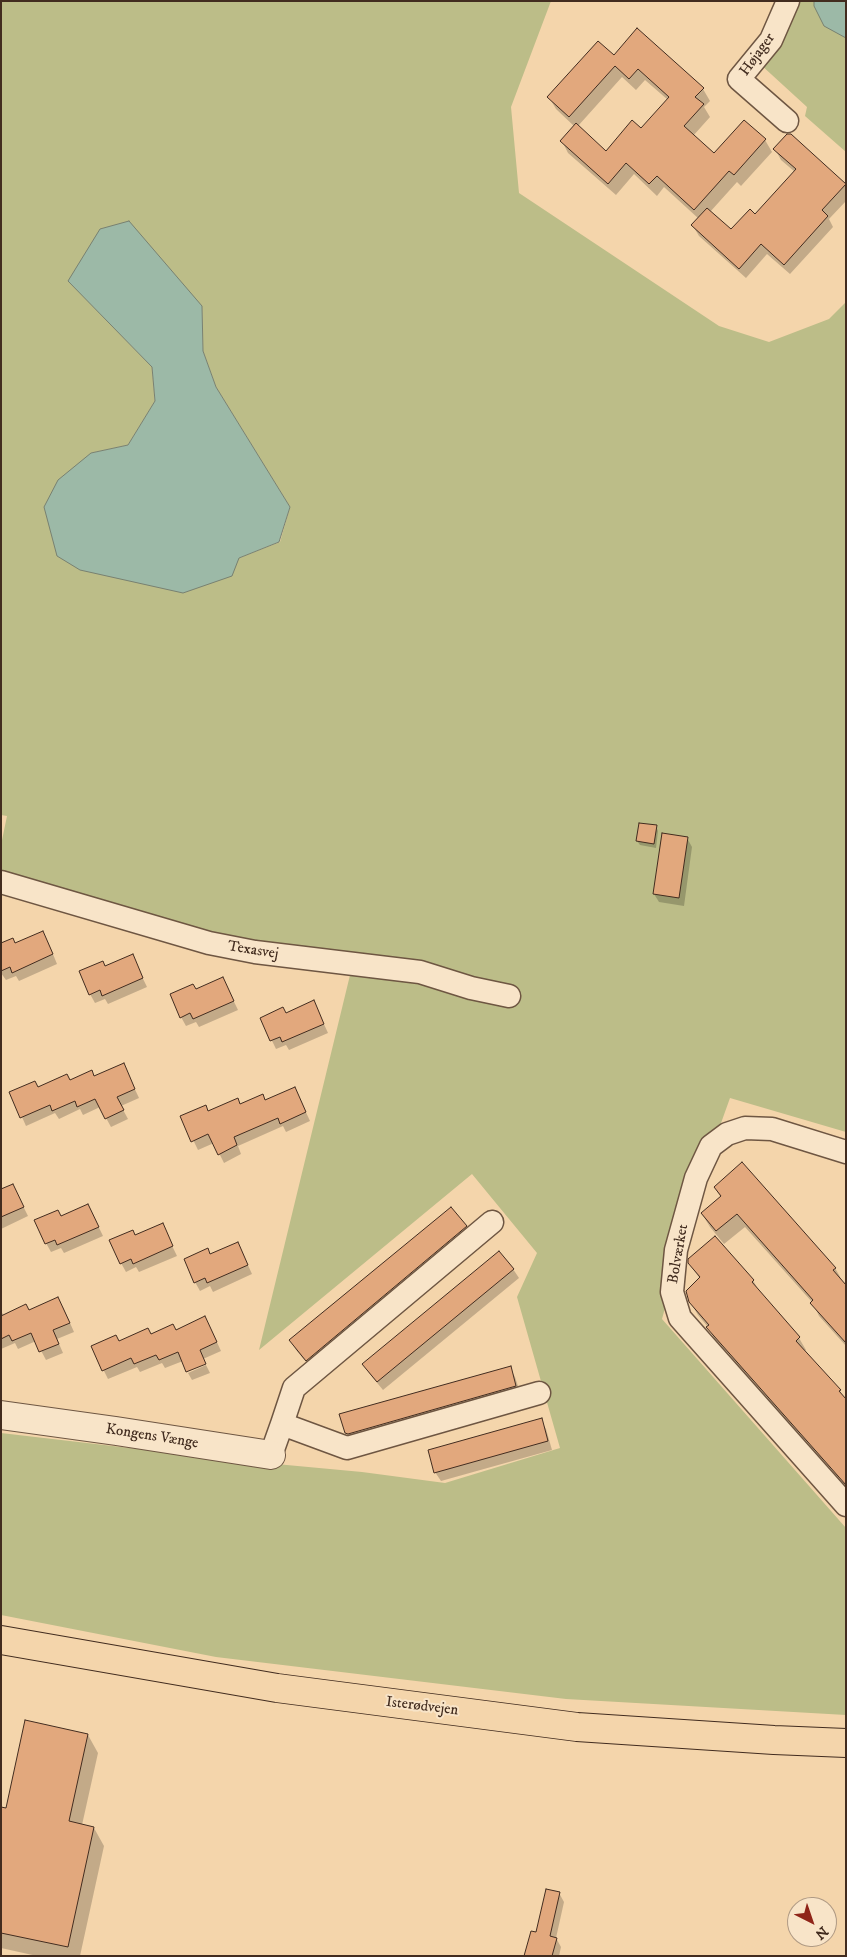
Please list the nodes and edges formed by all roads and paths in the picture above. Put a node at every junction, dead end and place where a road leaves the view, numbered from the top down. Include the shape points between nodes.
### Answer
1 (788, 1) edge
2 (787, 121) dead end
3 (1, 882) edge
4 (509, 996) dead end
5 (846, 1152) edge
6 (492, 1222) dead end
7 (539, 1393) dead end
8 (1, 1415) edge
9 (282, 1424) junction
10 (272, 1455) joint
11 (846, 1505) edge
12 (1, 1640) edge
13 (846, 1743) edge

1 - 2 street, Højager via 771,40 739,79
3 - 4 street, Texasvej via 208,943 255,952 420,972
5 - 11 street, Bolværket via 772,1129 745,1128 727,1134 711,1146 696,1178 676,1250 672,1292 680,1318
6 - 9 street, Kongens Vænge via 294,1388
7 - 9 street via 347,1448
8 - 10 street, Kongens Vænge
9 - 10 street, Kongens Vænge
12 - 13 highway, Isterødvejen via 278,1688 577,1727

